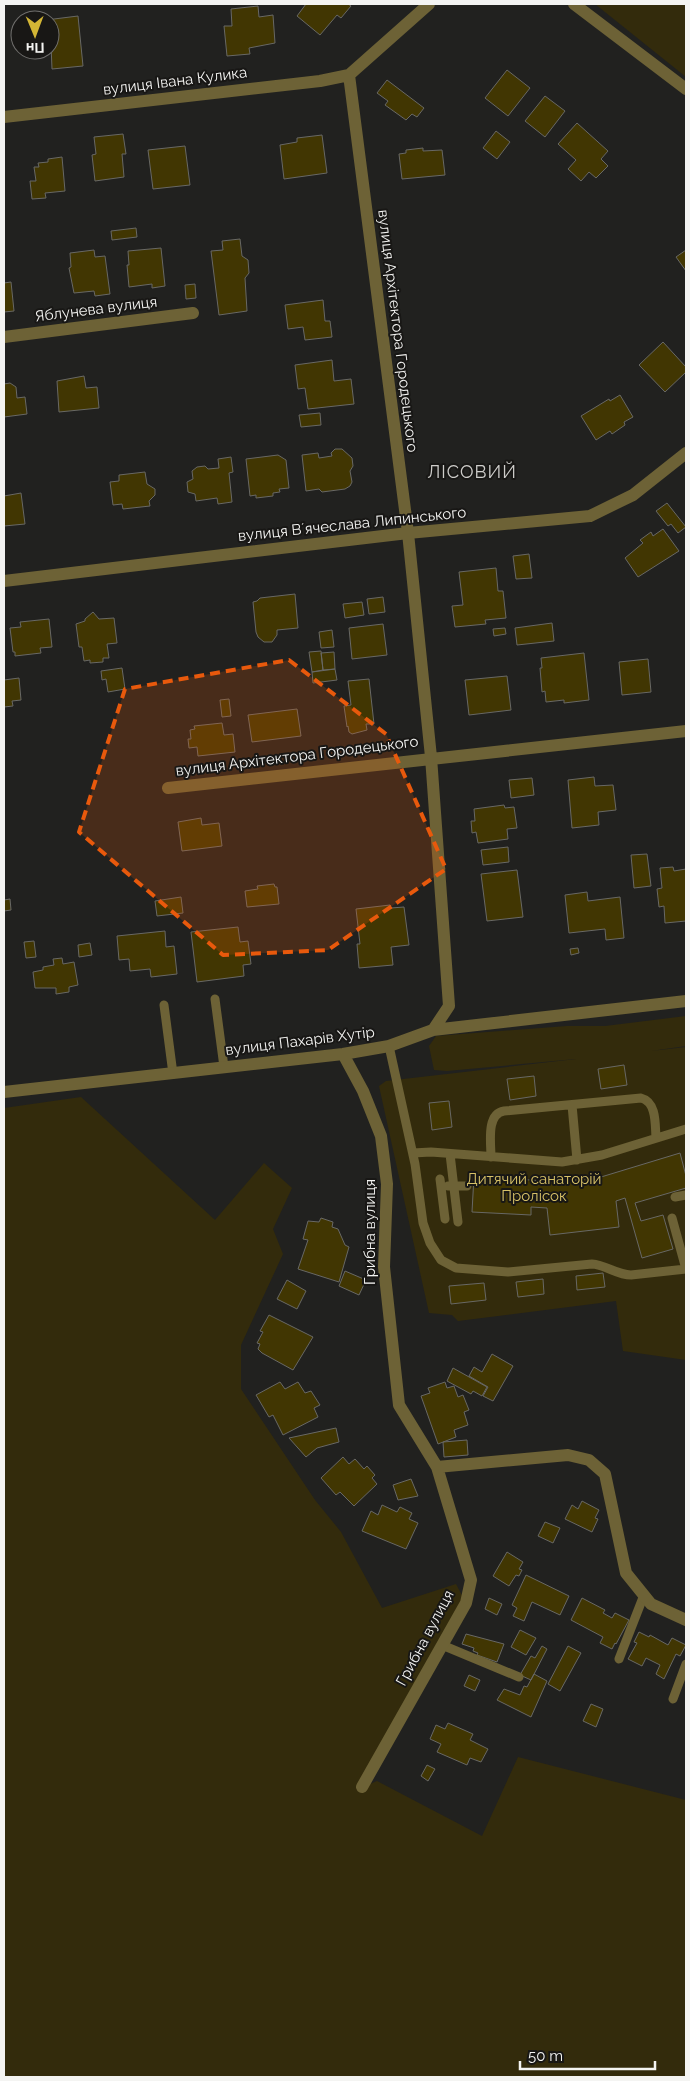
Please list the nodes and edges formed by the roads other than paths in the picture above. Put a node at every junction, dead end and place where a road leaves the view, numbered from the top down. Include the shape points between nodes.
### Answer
1 (429, 4) edge
2 (574, 4) edge
3 (349, 75) junction
4 (686, 89) edge
5 (4, 117) edge
6 (193, 313) dead end
7 (4, 337) edge
8 (686, 453) edge
9 (408, 533) junction
10 (4, 581) edge
11 (686, 731) edge
12 (431, 757) junction
13 (168, 788) dead end
14 (215, 1000) dead end
15 (686, 1001) edge
16 (164, 1004) dead end
17 (433, 1030) junction
18 (389, 1046) junction
19 (343, 1054) junction
20 (224, 1067) junction
21 (173, 1074) junction
22 (4, 1092) edge
23 (572, 1104) junction
24 (686, 1129) edge
25 (656, 1138) junction
26 (413, 1153) junction
27 (450, 1154) junction
28 (491, 1157) junction
29 (577, 1160) junction
30 (454, 1186) junction
31 (467, 1186) dead end
32 (686, 1195) edge
33 (675, 1197) dead end
34 (466, 1203) dead end
35 (457, 1207) junction
36 (672, 1218) dead end
37 (458, 1222) dead end
38 (686, 1269) edge
39 (438, 1467) junction
40 (644, 1596) junction
41 (686, 1620) edge
42 (442, 1645) junction
43 (619, 1659) dead end
44 (686, 1664) edge
45 (519, 1677) dead end
46 (673, 1699) dead end
47 (362, 1787) dead end

1 - 3 street
2 - 4 street
3 - 5 street, вулиця Івана Кулика
3 - 9 street, вулиця Архітектора Городецького
6 - 7 street, Яблунева вулиця
8 - 9 street, вулиця Вʼячеслава Липинського via 633,495 590,516
9 - 10 street, вулиця Вʼячеслава Липинського
9 - 12 street, вулиця Архітектора Городецького
11 - 12 street
12 - 13 street, вулиця Архітектора Городецького
12 - 17 street, вулиця Архітектора Городецького via 449,1006
14 - 20 lane
15 - 17 street, вулиця Пахарів Хутір
16 - 21 lane
17 - 18 street, вулиця Пахарів Хутір
18 - 19 street, вулиця Пахарів Хутір
18 - 26 lane
19 - 20 street, вулиця Пахарів Хутір
19 - 39 street, Грибна вулиця via 363,1091 381,1136 387,1184 384,1267 399,1405
20 - 21 street, вулиця Пахарів Хутір
21 - 22 street, вулиця Пахарів Хутір
23 - 25 lane via 645,1099 653,1112
23 - 28 lane via 498,1113 492,1120
23 - 29 lane
24 - 25 lane
25 - 29 lane
26 - 27 lane
26 - 38 lane via 426,1234 437,1256 450,1266 520,1272 592,1264 624,1275
27 - 28 lane
27 - 30 lane
28 - 29 lane via 555,1162
30 - 31 lane
30 - 35 lane
30 - 35 lane via 440,1182 444,1216
32 - 33 lane
34 - 35 lane
35 - 37 lane
36 - 38 lane
39 - 40 street via 568,1455 589,1460 605,1474 626,1573
39 - 42 street, Грибна вулиця via 471,1580 466,1603
40 - 41 street via 651,1604
40 - 43 lane
42 - 45 lane
42 - 47 street, Грибна вулиця
44 - 46 lane

